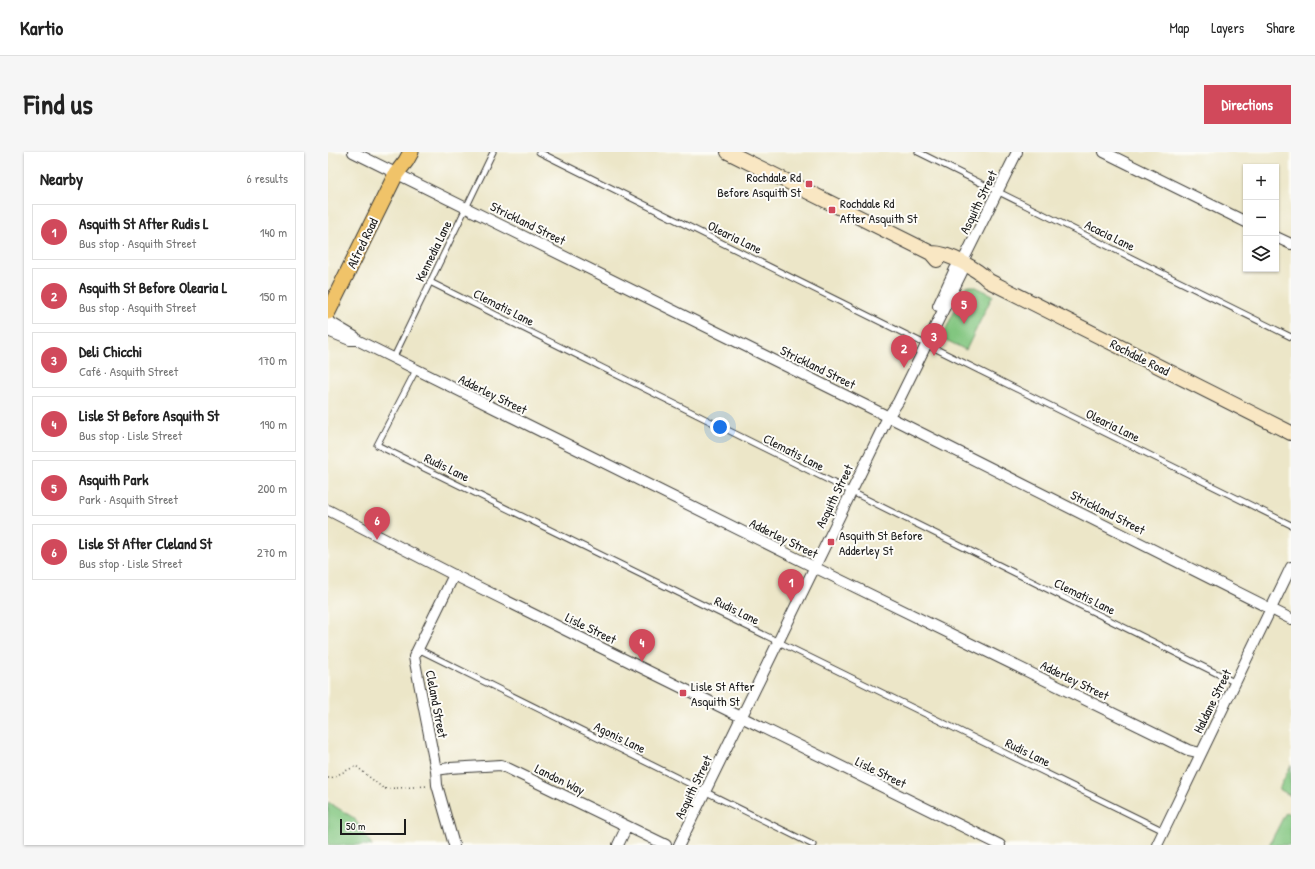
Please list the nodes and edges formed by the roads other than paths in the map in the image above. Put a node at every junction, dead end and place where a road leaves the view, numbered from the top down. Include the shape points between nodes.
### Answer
1 (353, 152) edge
2 (402, 152) edge
3 (411, 152) edge
4 (493, 152) edge
5 (539, 152) edge
6 (728, 152) edge
7 (918, 152) edge
8 (1017, 152) edge
9 (1104, 152) edge
10 (396, 174) junction
11 (997, 191) junction
12 (466, 207) junction
13 (1243, 221) edge
14 (1279, 238) edge
15 (1291, 244) edge
16 (960, 268) junction
17 (430, 282) junction
18 (328, 312) edge
19 (328, 321) edge
20 (328, 330) edge
21 (1291, 337) edge
22 (357, 340) junction
23 (924, 343) junction
24 (393, 359) junction
25 (416, 370) junction
26 (888, 417) junction
27 (1291, 433) edge
28 (850, 492) junction
29 (328, 510) edge
30 (328, 516) edge
31 (343, 519) junction
32 (1291, 525) edge
33 (814, 567) junction
34 (1291, 567) edge
35 (454, 575) junction
36 (1271, 609) junction
37 (1291, 619) edge
38 (778, 642) junction
39 (418, 649) junction
40 (1236, 683) junction
41 (742, 718) junction
42 (1201, 753) junction
43 (436, 770) junction
44 (705, 791) junction
45 (627, 826) junction
46 (1164, 831) junction
47 (454, 845) edge
48 (618, 845) edge
49 (666, 845) edge
50 (678, 845) edge
51 (813, 845) edge
52 (1000, 845) edge
53 (1157, 845) edge

1 - 10 street, Strickland Street
2 - 10 main road, Alfred Road
3 - 10 main road, Alfred Road
4 - 12 lane, Kennedia Lane
5 - 23 lane, Olearia Lane
6 - 16 main road, Rochdale Road via 931,253 936,260
7 - 11 lane, Acacia Lane
8 - 11 street, Asquith Street
9 - 13 street
10 - 12 street, Strickland Street
10 - 18 main road, Alfred Road
11 - 16 street, Asquith Street
11 - 21 lane, Acacia Lane
12 - 17 lane, Kennedia Lane
12 - 26 street, Strickland Street
14 - 15 street
16 - 23 street, Asquith Street
16 - 27 main road, Rochdale Road via 977,280 989,281
17 - 24 lane, Kennedia Lane
17 - 28 lane, Clematis Lane
19 - 22 street, Adderley Street
20 - 22 street, Adderley Street via 350,340
22 - 24 street, Adderley Street
23 - 26 street, Asquith Street via 892,399
23 - 32 lane, Olearia Lane
24 - 25 street, Adderley Street
25 - 33 street, Adderley Street
25 - 38 lane, Rudis Lane via 377,445
26 - 28 street, Asquith Street
26 - 36 street, Strickland Street
28 - 33 street, Asquith Street
28 - 40 lane, Clematis Lane
29 - 31 street, Lisle Street
30 - 31 street, Lisle Street
31 - 35 street, Lisle Street
33 - 38 street, Asquith Street
33 - 42 street, Adderley Street via 1188,750
34 - 36 street, Haldane Street
35 - 39 street, Cleland Street
35 - 41 street, Lisle Street
36 - 37 street, Strickland Street
36 - 40 street, Haldane Street
38 - 41 street, Asquith Street
38 - 46 lane, Rudis Lane
39 - 43 street, Cleland Street via 414,657
39 - 44 lane, Agonis Lane
40 - 42 street, Haldane Street
41 - 44 street, Asquith Street
41 - 52 street, Lisle Street
42 - 46 street, Haldane Street
43 - 45 street, Landon Way via 501,765
43 - 47 street, Cleland Street via 437,786
44 - 50 street, Asquith Street
44 - 51 lane, Agonis Lane
45 - 48 street
45 - 49 street, Landon Way
46 - 53 street, Haldane Street

